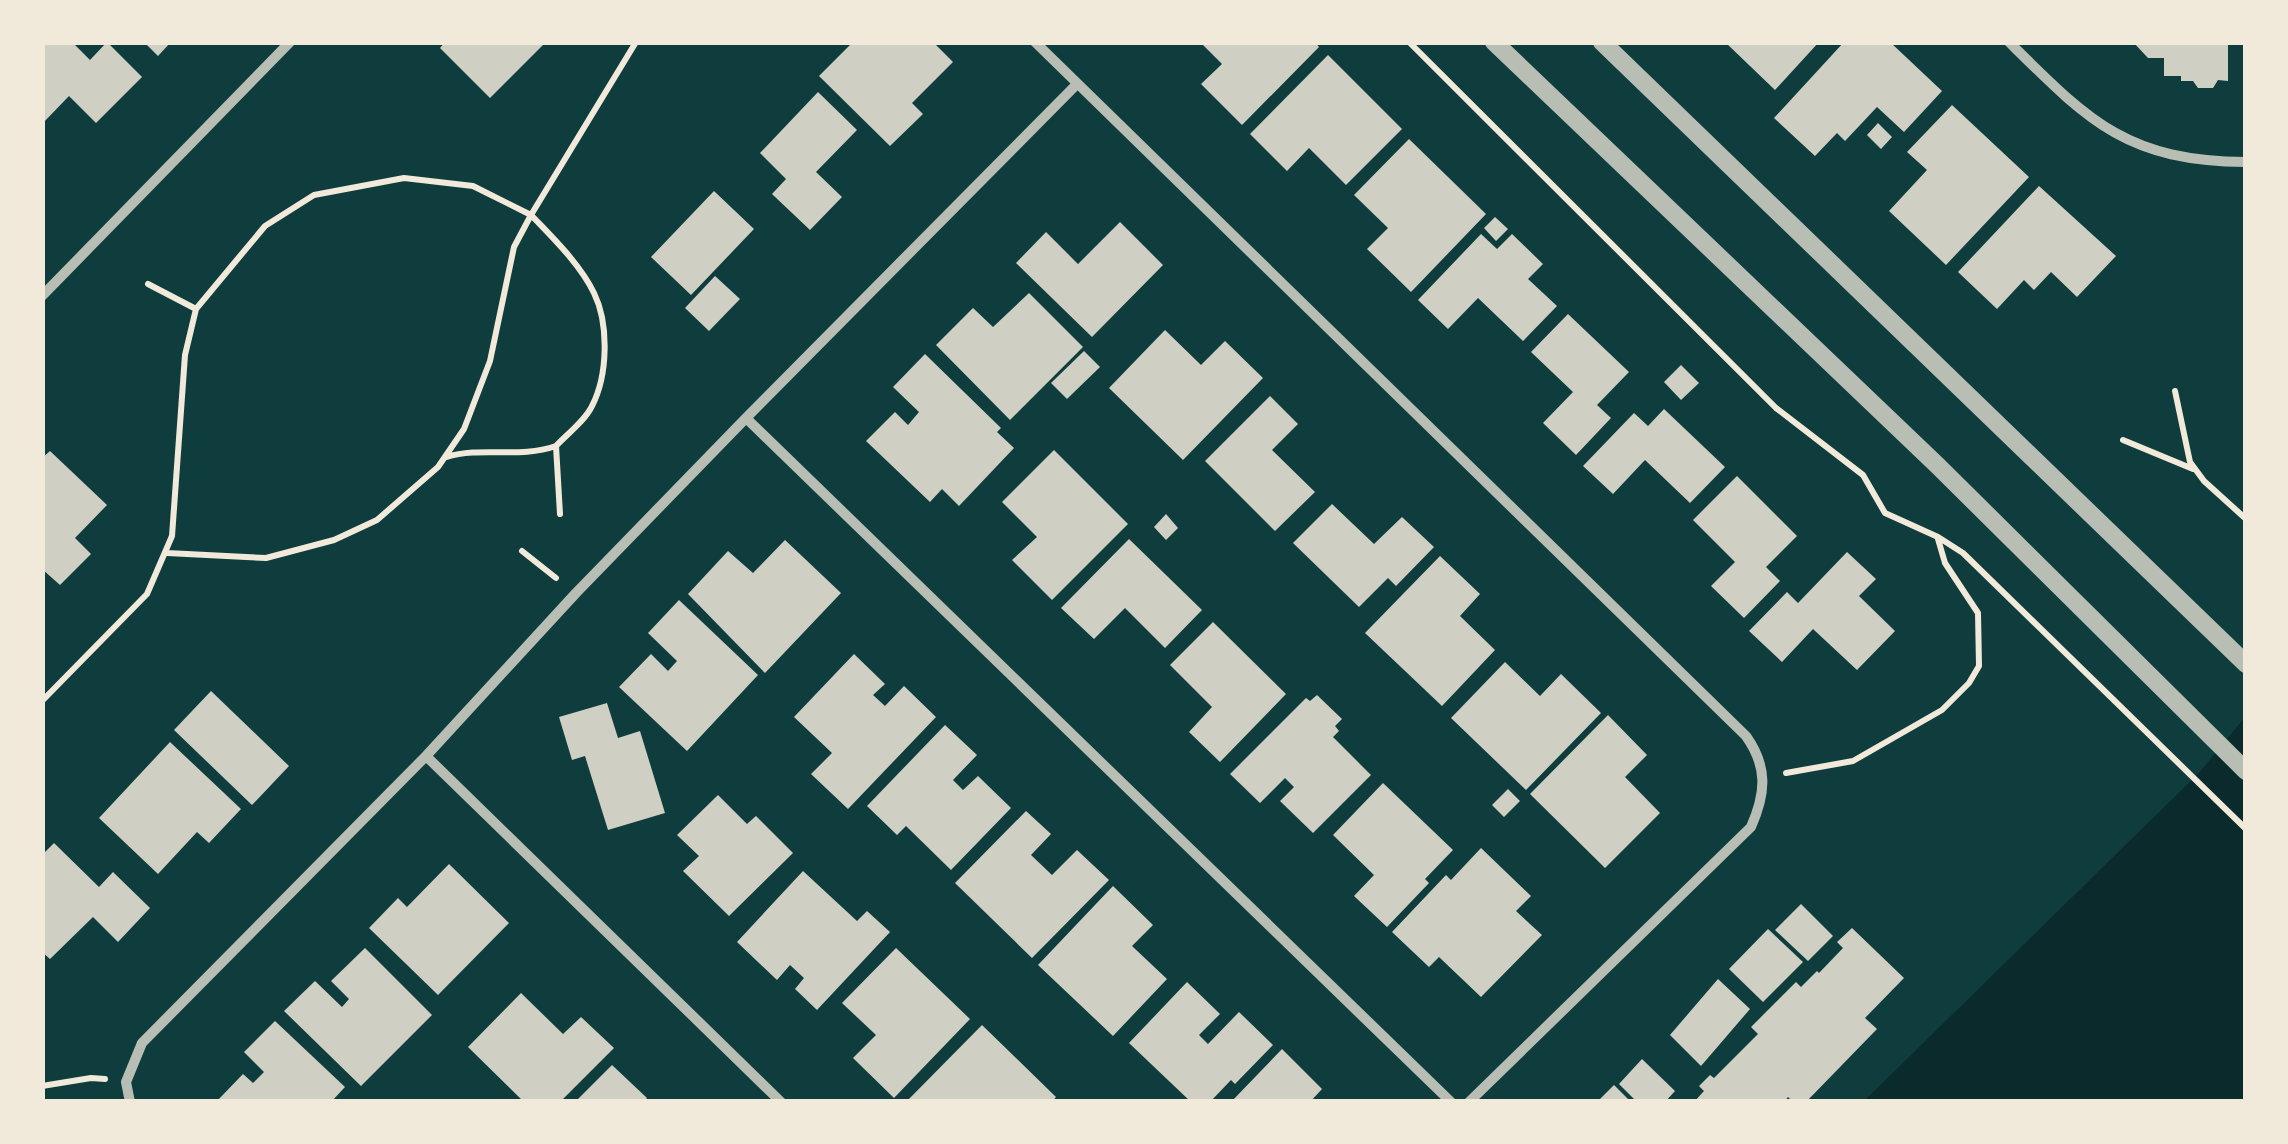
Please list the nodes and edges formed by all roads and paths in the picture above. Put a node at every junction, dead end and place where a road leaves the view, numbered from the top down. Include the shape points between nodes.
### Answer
1 (290, 42) edge
2 (636, 42) edge
3 (1036, 42) edge
4 (1409, 42) edge
5 (1494, 42) edge
6 (1602, 42) edge
7 (2009, 42) edge
8 (1077, 84) junction
9 (2246, 162) edge
10 (531, 215) junction
11 (148, 284) dead end
12 (42, 296) edge
13 (196, 309) junction
14 (2175, 391) dead end
15 (746, 418) junction
16 (2123, 440) dead end
17 (556, 446) junction
18 (445, 457) junction
19 (2194, 470) junction
20 (560, 514) dead end
21 (2246, 520) edge
22 (1938, 537) junction
23 (522, 551) dead end
24 (166, 553) junction
25 (576, 592) junction
26 (2246, 664) edge
27 (42, 701) edge
28 (426, 756) junction
29 (2246, 771) edge
30 (1764, 776) junction
31 (2246, 829) edge
32 (126, 1082) junction
33 (42, 1086) edge
34 (130, 1102) edge
35 (782, 1102) edge
36 (1451, 1102) edge
37 (1470, 1102) edge

1 - 12 street
2 - 10 path
3 - 8 street
4 - 22 path via 1776,408 1863,475 1886,514
5 - 29 street
6 - 26 street
7 - 9 street via 2102,128 2172,155
8 - 15 street
8 - 30 street via 1746,736
10 - 13 path via 474,186 404,178 314,195 265,226
10 - 17 path via 594,294 602,326 603,369 592,408
10 - 18 path via 514,247 490,361 464,429
11 - 13 path
13 - 24 path via 185,355
14 - 19 path
15 - 25 street
15 - 36 street
16 - 19 path
17 - 18 path
17 - 20 path
18 - 24 path via 377,520 334,540 266,558
19 - 21 path
22 - 30 path via 1945,563 1978,613 1979,666 1969,683 1942,710 1853,762
22 - 31 path via 1979,568
23 - 25 path
24 - 27 path via 147,594
25 - 28 street
28 - 32 street via 142,1044
28 - 35 street
30 - 37 street via 1763,796 1741,838
32 - 33 path via 91,1078
32 - 34 street

